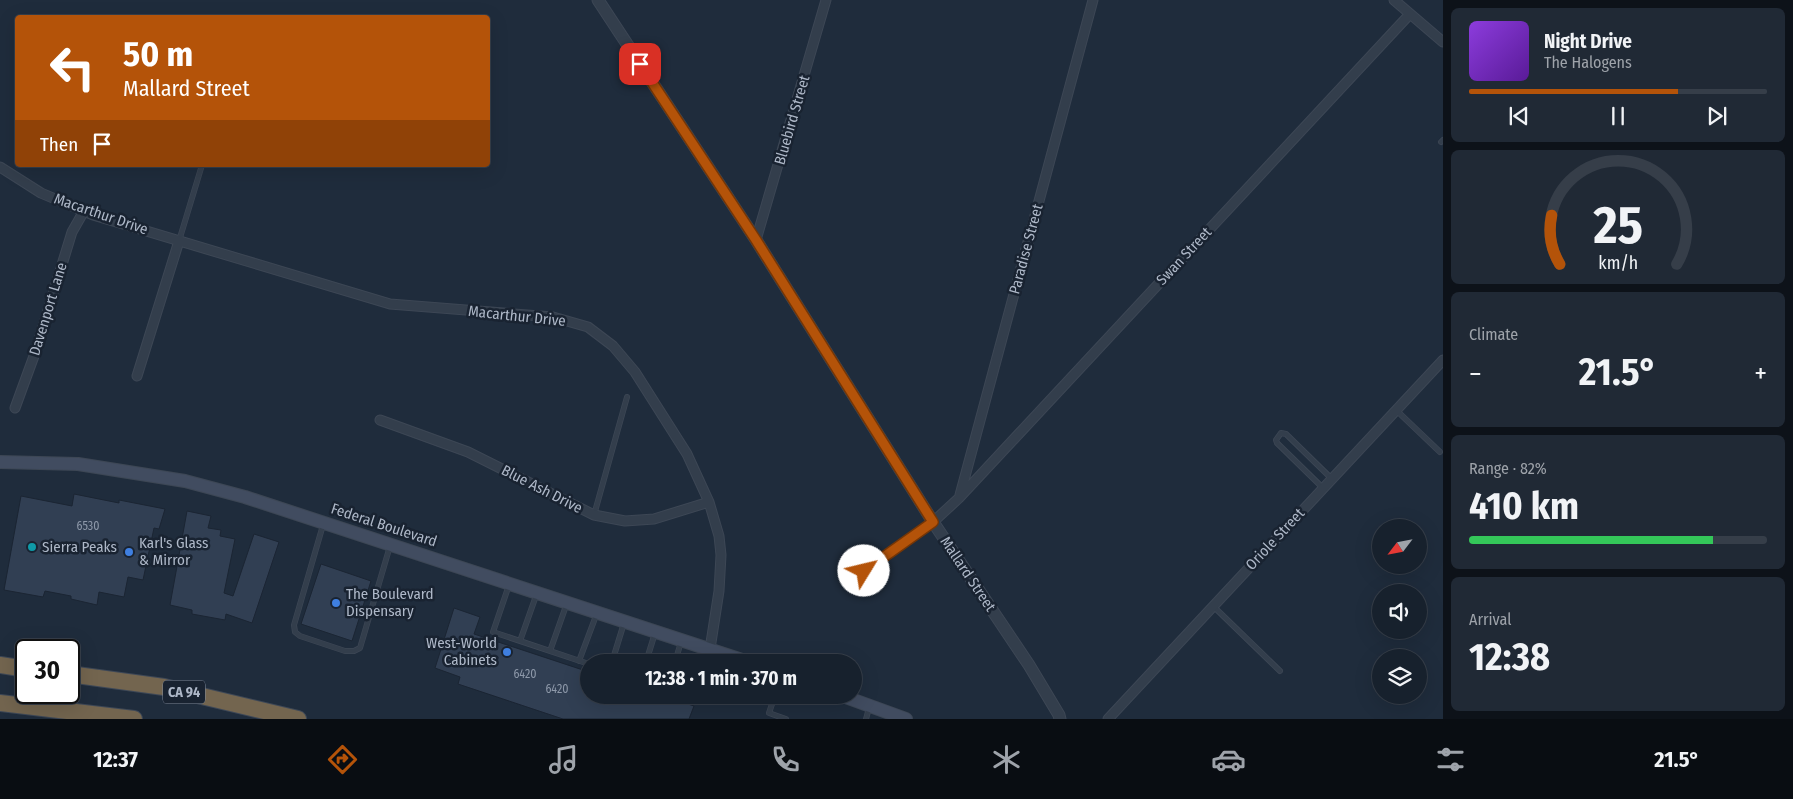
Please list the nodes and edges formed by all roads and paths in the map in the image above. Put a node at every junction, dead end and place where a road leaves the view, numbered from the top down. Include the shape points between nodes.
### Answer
1 (598, 0) edge
2 (826, 0) edge
3 (1093, 0) edge
4 (1394, 0) edge
5 (1410, 14) junction
6 (1443, 42) edge
7 (0, 167) edge
8 (201, 167) edge
9 (84, 211) junction
10 (179, 240) junction
11 (756, 240) junction
12 (1443, 360) edge
13 (137, 376) dead end
14 (627, 397) dead end
15 (15, 408) dead end
16 (1396, 410) junction
17 (380, 420) dead end
18 (1440, 452) dead end
19 (0, 462) edge
20 (1332, 479) junction
21 (1324, 488) junction
22 (959, 498) junction
23 (709, 502) junction
24 (594, 515) junction
25 (933, 522) junction
26 (324, 523) junction
27 (390, 544) junction
28 (864, 571) dead end
29 (509, 584) junction
30 (538, 592) junction
31 (567, 602) junction
32 (1213, 606) junction
33 (598, 612) junction
34 (625, 621) junction
35 (656, 631) junction
36 (682, 640) junction
37 (520, 641) junction
38 (710, 649) junction
39 (550, 651) junction
40 (615, 654) edge
41 (649, 654) edge
42 (678, 654) edge
43 (708, 654) edge
44 (725, 654) edge
45 (579, 661) joint
46 (0, 665) edge
47 (15, 667) edge
48 (1280, 671) dead end
49 (80, 676) edge
50 (0, 703) edge
51 (862, 703) edge
52 (772, 704) edge
53 (870, 706) junction
54 (134, 719) edge
55 (298, 719) edge
56 (786, 719) edge
57 (866, 719) edge
58 (906, 719) edge
59 (1060, 719) edge
60 (1108, 719) edge

1 - 11 street, Mallard Street
2 - 11 street, Bluebird Street
3 - 22 street, Paradise Street
4 - 5 street
5 - 6 street
5 - 22 street, Swan Street
7 - 9 street, Macarthur Drive via 41,193
8 - 10 lane
9 - 10 street, Macarthur Drive
9 - 15 street, Davenport Lane via 72,232
10 - 13 street
10 - 23 street, Macarthur Drive via 390,304 553,317 588,326 613,346 635,372 687,454
11 - 25 street, Mallard Street
12 - 16 street, Oriole Street
14 - 24 lane
16 - 18 lane
16 - 20 street, Oriole Street
17 - 24 street, Blue Ash Drive via 468,452
19 - 26 main road, Federal Boulevard via 78,464 185,481
20 - 21 street, Oriole Street
20 - 21 lane via 1281,432 1277,443
21 - 32 street, Oriole Street
22 - 25 street, Swan Street
23 - 24 street, Blue Ash Drive via 654,519 625,521
23 - 38 street, Macarthur Drive via 721,555
25 - 28 street, Swan Street
25 - 59 street, Mallard Street via 1029,665
26 - 27 main road, Federal Boulevard
26 - 27 lane via 294,625 295,632 345,651 360,648
27 - 29 main road, Federal Boulevard
29 - 30 main road, Federal Boulevard
29 - 37 lane via 493,632
30 - 31 main road, Federal Boulevard
30 - 37 lane
31 - 33 main road, Federal Boulevard
31 - 39 lane
32 - 48 lane
32 - 60 street, Oriole Street
33 - 34 main road, Federal Boulevard
33 - 45 lane
34 - 35 main road, Federal Boulevard
34 - 40 lane
35 - 36 main road, Federal Boulevard
35 - 41 lane
36 - 38 main road, Federal Boulevard
36 - 42 lane
37 - 39 lane
38 - 43 lane
38 - 44 main road, Federal Boulevard
39 - 45 lane
46 - 47 highway
49 - 55 highway, CA 94 via 164,687
50 - 54 highway
51 - 53 main road
52 - 56 lane via 768,713
53 - 57 lane
53 - 58 main road

